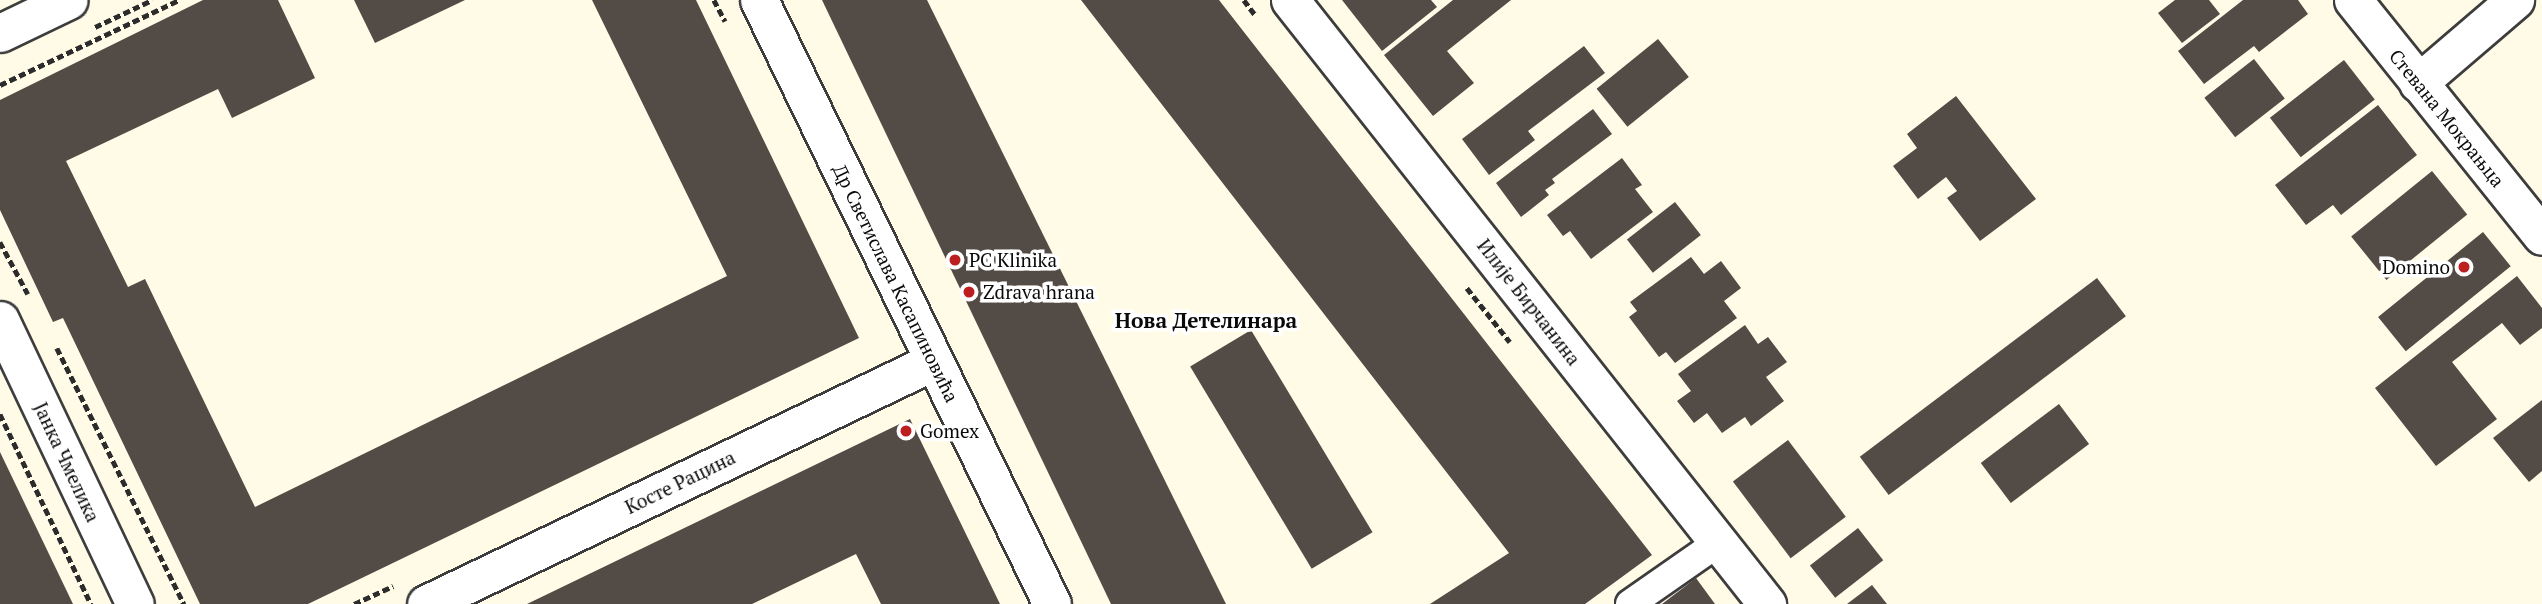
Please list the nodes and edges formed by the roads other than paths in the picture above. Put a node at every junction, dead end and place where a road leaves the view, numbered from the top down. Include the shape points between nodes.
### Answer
1 (69, 0) edge
2 (759, 0) edge
3 (1290, 0) edge
4 (2353, 0) edge
5 (2515, 0) edge
6 (0, 33) edge
7 (2418, 83) junction
8 (2542, 236) edge
9 (0, 320) edge
10 (934, 361) junction
11 (1719, 542) junction
12 (415, 592) edge
13 (135, 604) edge
14 (1052, 604) edge
15 (1630, 604) edge
16 (1767, 604) edge

1 - 6 street
2 - 10 street, Др Светислава Касапиновића
3 - 11 street, Илије Бирчанина
4 - 7 street, Стевана Мокрањца
5 - 7 street
7 - 8 street, Стевана Мокрањца
9 - 13 street, Јанка Чмелика
10 - 12 street, Косте Рацина
10 - 14 street, Др Светислава Касапиновића
11 - 15 street
11 - 16 street, Илије Бирчанина

